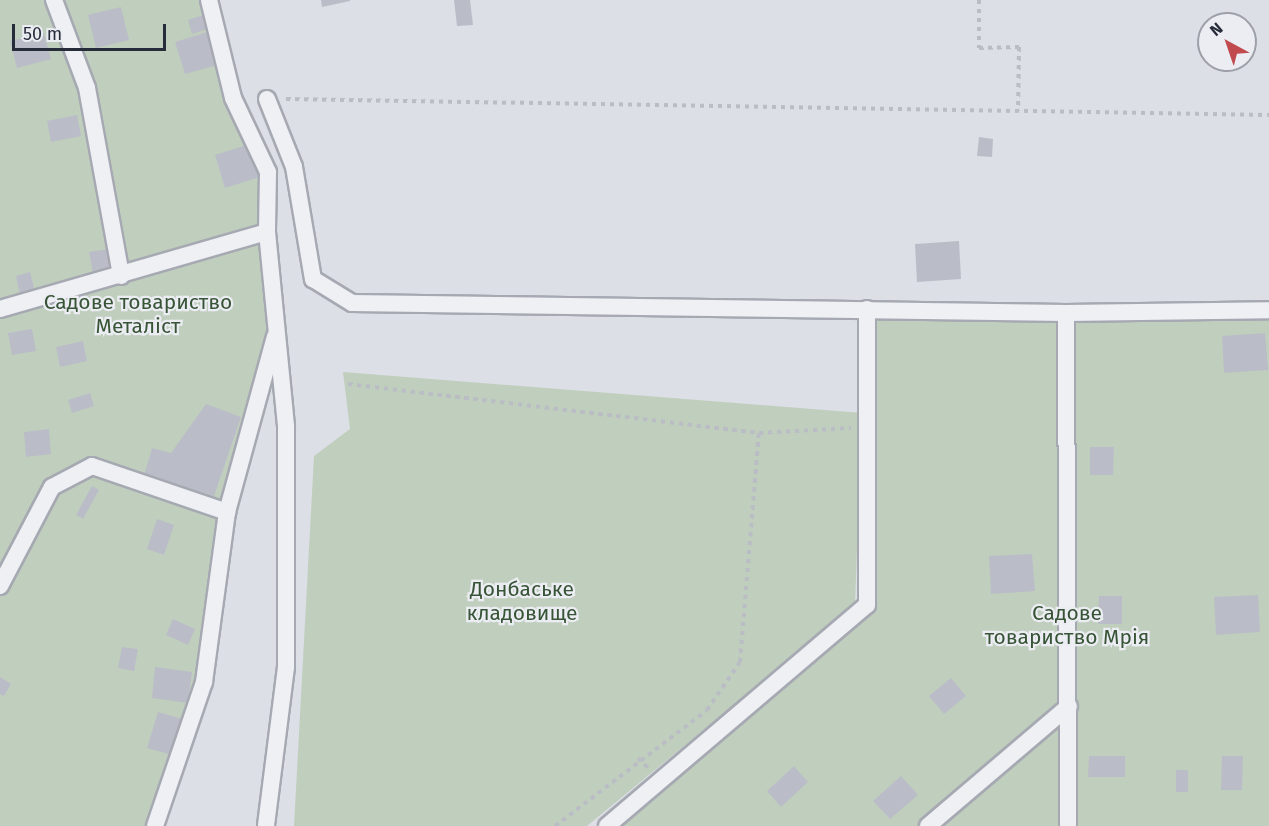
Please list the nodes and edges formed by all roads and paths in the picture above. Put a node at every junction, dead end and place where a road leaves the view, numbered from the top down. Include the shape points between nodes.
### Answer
1 (54, 0) edge
2 (209, 0) edge
3 (979, 0) edge
4 (267, 99) joint
5 (1018, 111) junction
6 (1269, 115) edge
7 (267, 232) junction
8 (121, 276) junction
9 (1, 304) edge
10 (867, 309) junction
11 (1269, 310) edge
12 (1066, 313) junction
13 (278, 324) junction
14 (348, 384) dead end
15 (870, 427) junction
16 (759, 433) junction
17 (227, 512) junction
18 (0, 586) edge
19 (1069, 706) junction
20 (155, 826) edge
21 (266, 826) edge
22 (555, 826) edge
23 (607, 826) edge
24 (928, 826) edge
25 (1068, 826) edge

1 - 8 street via 87,88
2 - 7 street via 233,98 268,172
3 - 5 path via 979,48 1019,47
4 - 5 path
4 - 10 street via 294,167 314,279 352,303
5 - 6 path
7 - 8 street
7 - 13 street
8 - 9 street
10 - 12 street
10 - 15 street
11 - 12 street
12 - 19 street
13 - 17 street
13 - 21 street via 286,427 286,668
14 - 16 path
15 - 16 path
15 - 23 street via 867,605
16 - 22 path via 740,662 707,710
17 - 18 street via 92,466 52,487
17 - 20 street via 204,682
19 - 24 street
19 - 25 street

